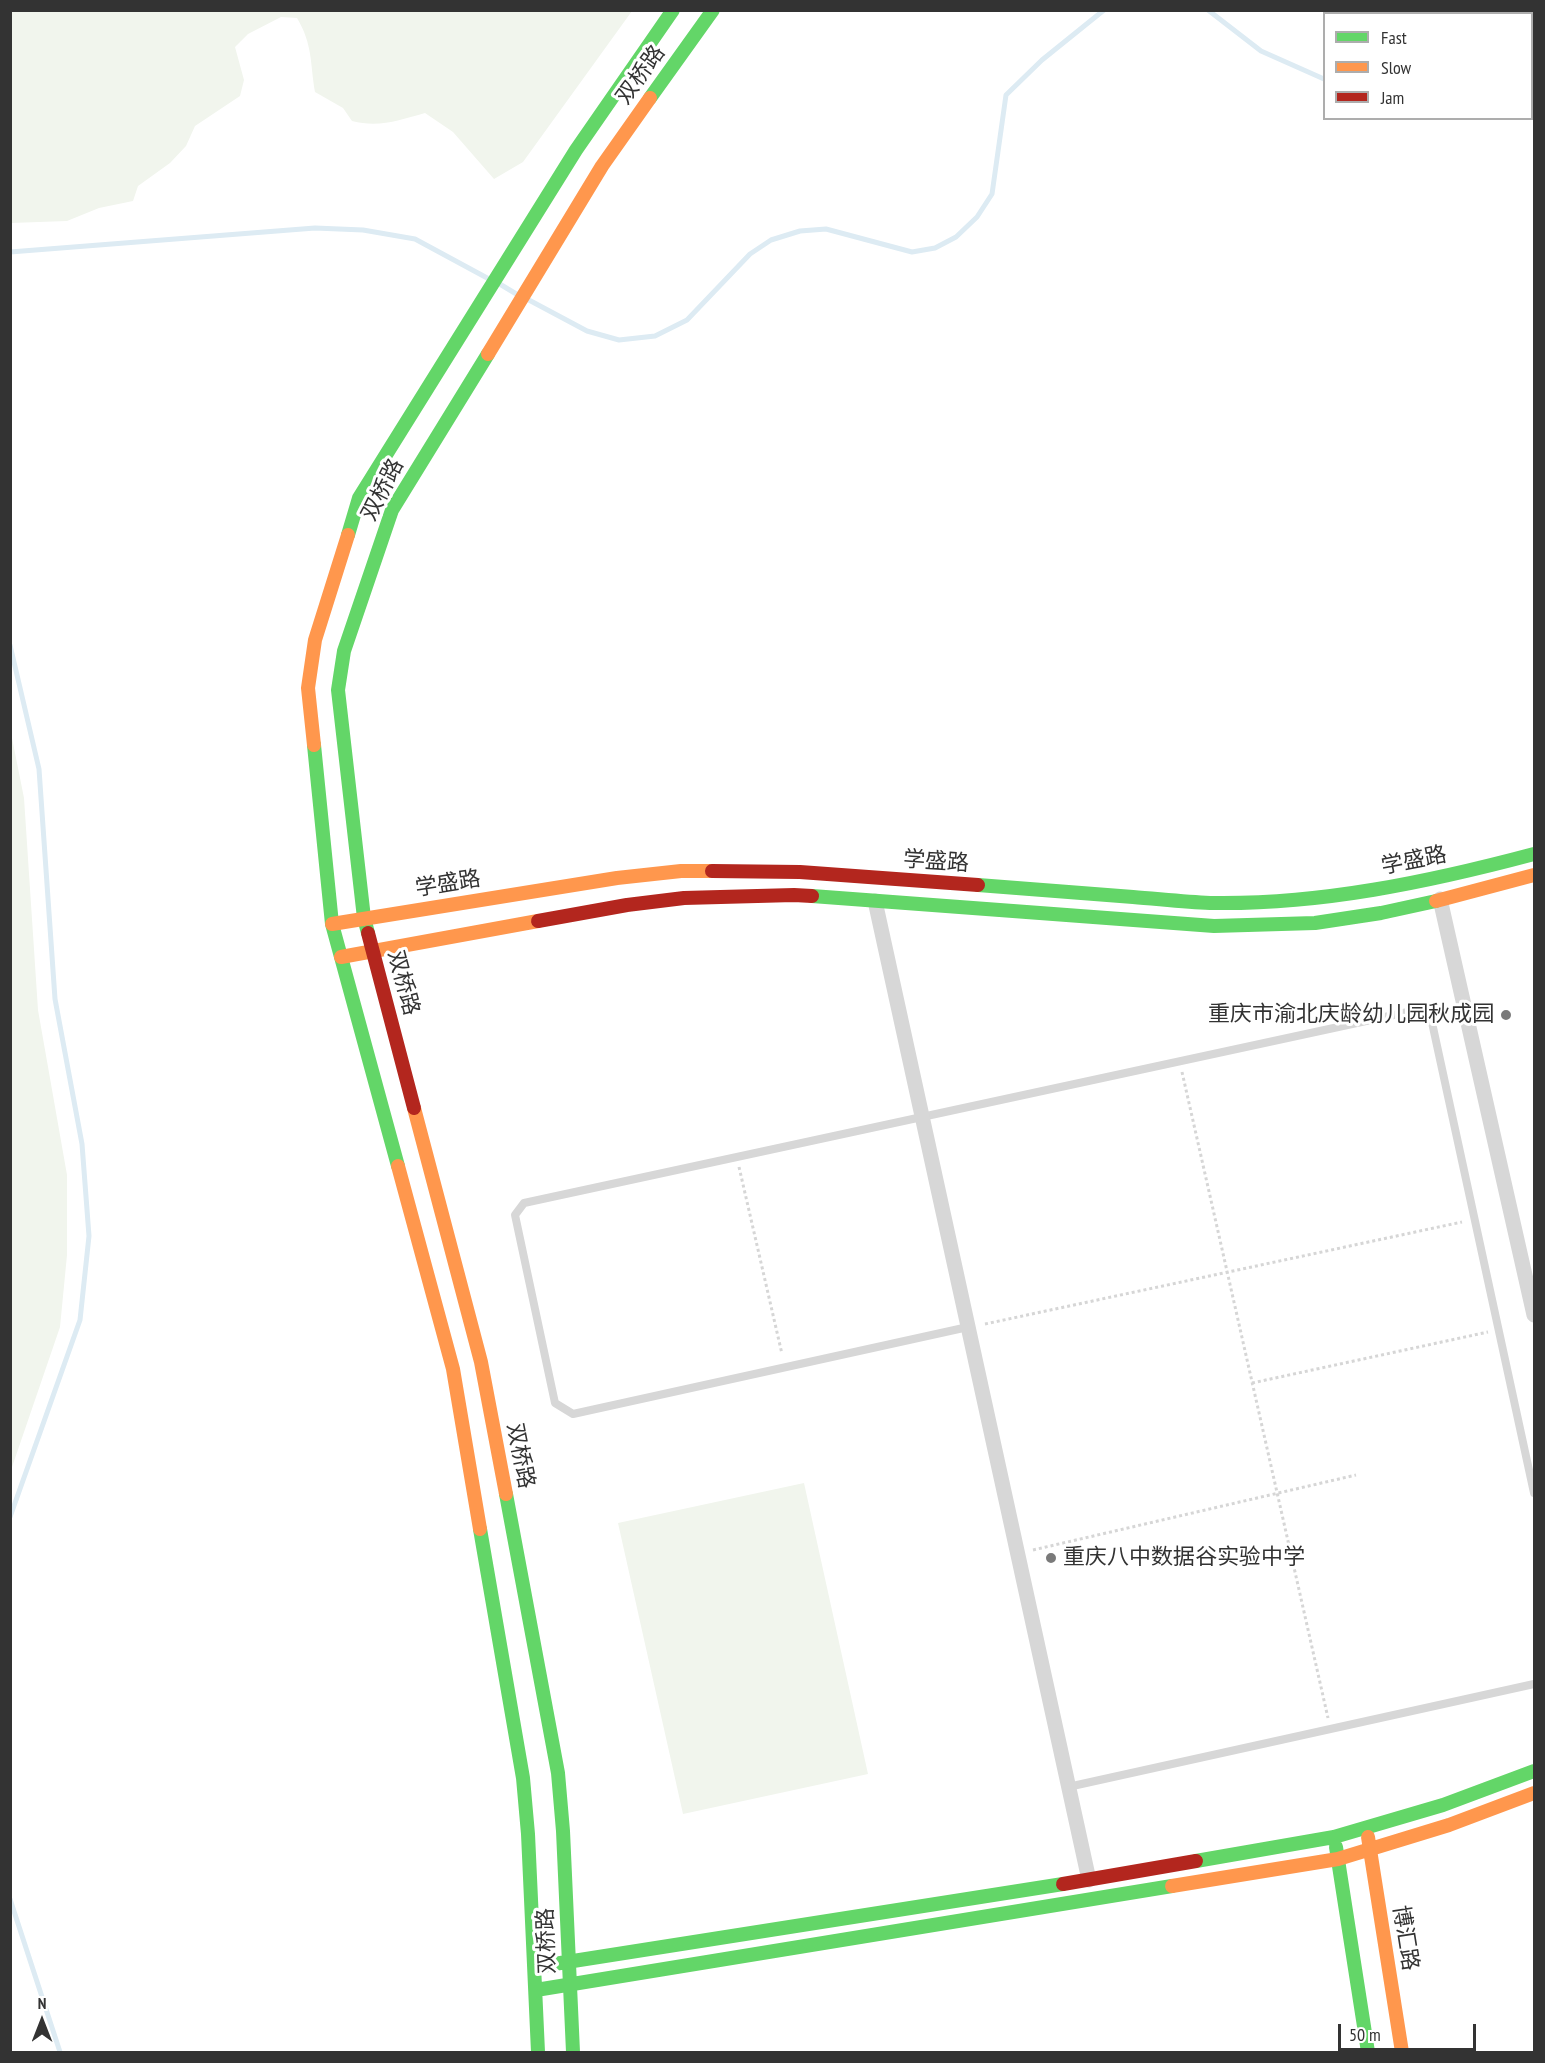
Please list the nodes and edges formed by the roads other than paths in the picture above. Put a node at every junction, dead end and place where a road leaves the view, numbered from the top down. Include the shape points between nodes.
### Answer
1 (673, 10) edge
2 (713, 10) edge
3 (1534, 854) edge
4 (1534, 875) edge
5 (1440, 899) junction
6 (875, 901) junction
7 (364, 918) junction
8 (332, 924) junction
9 (373, 951) junction
10 (341, 957) junction
11 (922, 1117) junction
12 (1534, 1315) edge
13 (968, 1328) junction
14 (1534, 1493) edge
15 (1534, 1684) edge
16 (1534, 1771) edge
17 (1068, 1787) junction
18 (1534, 1792) edge
19 (1367, 1829) junction
20 (1334, 1837) junction
21 (1371, 1849) junction
22 (1338, 1859) junction
23 (1089, 1880) junction
24 (570, 1962) junction
25 (535, 1967) junction
26 (570, 1985) junction
27 (536, 1990) junction
28 (538, 2052) edge
29 (573, 2052) edge
30 (1368, 2052) edge
31 (1402, 2052) edge

1 - 8 main road, 双桥路 via 576,150 359,498 315,640 308,688
2 - 7 main road, 双桥路 via 602,166 392,510 344,651 338,690
3 - 7 main road, 学盛路 via 1405,884 1327,898 1264,903 1210,903 800,872 681,871
4 - 5 main road, 学盛路
5 - 6 main road, 学盛路 via 1329,921 1214,927
5 - 12 street
6 - 9 main road, 学盛路 via 794,895 684,898
6 - 11 street
7 - 8 main road, 学盛路
7 - 9 main road, 双桥路
8 - 10 main road, 双桥路
9 - 10 main road, 学盛路
9 - 24 main road, 双桥路 via 481,1362 558,1773
10 - 25 main road, 双桥路 via 453,1369 523,1778
11 - 13 street
11 - 13 lane via 524,1203 515,1215 555,1403 573,1414
11 - 14 lane via 1417,1010 1431,1018
13 - 17 street
15 - 17 lane
16 - 19 main road
17 - 23 street
18 - 21 main road via 1449,1825
19 - 20 main road
19 - 21 main road, 博汇路
20 - 22 main road
20 - 23 main road
21 - 22 main road
21 - 31 main road, 博汇路
22 - 26 main road
22 - 30 main road
23 - 24 main road
24 - 25 main road
24 - 26 main road, 双桥路
25 - 27 main road, 双桥路
26 - 27 main road
26 - 29 main road, 双桥路
27 - 28 main road, 双桥路

